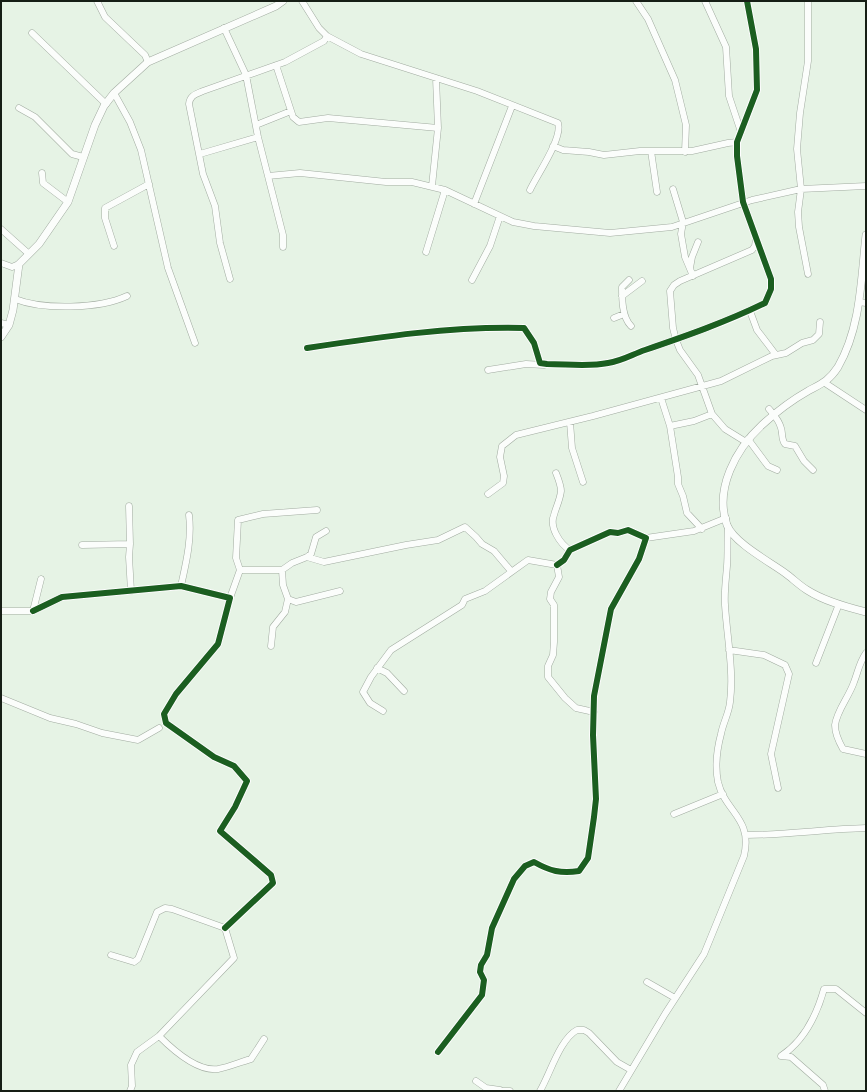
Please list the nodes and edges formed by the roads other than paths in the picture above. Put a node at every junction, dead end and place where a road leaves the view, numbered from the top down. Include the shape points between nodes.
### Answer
1 (97, 1) edge
2 (283, 1) edge
3 (302, 1) edge
4 (636, 1) edge
5 (705, 1) edge
6 (747, 1) edge
7 (808, 1) edge
8 (224, 28) junction
9 (32, 33) dead end
10 (327, 36) junction
11 (148, 62) junction
12 (276, 65) junction
13 (246, 75) junction
14 (436, 78) junction
15 (114, 93) junction
16 (106, 104) junction
17 (512, 106) junction
18 (19, 108) dead end
19 (291, 111) junction
20 (256, 125) junction
21 (438, 128) junction
22 (741, 132) junction
23 (258, 137) junction
24 (737, 142) junction
25 (553, 146) junction
26 (651, 151) junction
27 (685, 152) junction
28 (200, 154) junction
29 (83, 157) junction
30 (42, 172) dead end
31 (268, 176) junction
32 (149, 184) junction
33 (432, 186) junction
34 (866, 186) edge
35 (673, 189) dead end
36 (801, 189) junction
37 (445, 190) junction
38 (530, 190) dead end
39 (657, 192) dead end
40 (68, 202) junction
41 (743, 202) junction
42 (474, 204) junction
43 (500, 216) junction
44 (683, 222) junction
45 (1, 229) edge
46 (866, 235) edge
47 (756, 239) junction
48 (698, 242) dead end
49 (866, 244) edge
50 (114, 246) dead end
51 (283, 248) dead end
52 (426, 252) dead end
53 (29, 254) junction
54 (1, 263) edge
55 (19, 264) junction
56 (690, 268) junction
57 (808, 274) dead end
58 (693, 276) junction
59 (230, 279) dead end
60 (472, 280) dead end
61 (629, 280) dead end
62 (642, 281) dead end
63 (127, 296) dead end
64 (622, 296) junction
65 (15, 299) junction
66 (863, 302) edge
67 (750, 311) dead end
68 (624, 314) junction
69 (614, 318) dead end
70 (820, 322) dead end
71 (1, 323) edge
72 (9, 325) junction
73 (631, 326) dead end
74 (1, 337) edge
75 (676, 340) junction
76 (196, 343) dead end
77 (307, 348) dead end
78 (776, 355) junction
79 (547, 364) junction
80 (488, 370) dead end
81 (825, 383) junction
82 (702, 386) junction
83 (661, 398) junction
84 (769, 409) dead end
85 (866, 410) edge
86 (712, 414) junction
87 (775, 415) junction
88 (570, 422) junction
89 (670, 426) junction
90 (747, 440) junction
91 (777, 470) dead end
92 (813, 470) dead end
93 (556, 473) dead end
94 (583, 482) dead end
95 (488, 494) dead end
96 (129, 506) dead end
97 (316, 510) dead end
98 (189, 515) dead end
99 (726, 518) junction
100 (728, 527) junction
101 (702, 529) junction
102 (326, 531) dead end
103 (646, 538) junction
104 (130, 544) junction
105 (82, 545) dead end
106 (570, 550) junction
107 (308, 557) junction
108 (556, 565) junction
109 (240, 570) junction
110 (282, 570) junction
111 (511, 571) junction
112 (41, 579) dead end
113 (181, 586) junction
114 (131, 591) junction
115 (340, 591) dead end
116 (230, 598) junction
117 (288, 599) junction
118 (839, 604) junction
119 (1, 611) edge
120 (33, 611) junction
121 (866, 612) edge
122 (271, 646) dead end
123 (729, 650) junction
124 (866, 654) edge
125 (816, 663) dead end
126 (377, 668) junction
127 (404, 691) dead end
128 (1, 698) edge
129 (383, 711) dead end
130 (594, 712) junction
131 (158, 728) dead end
132 (866, 754) edge
133 (778, 788) dead end
134 (723, 794) junction
135 (674, 814) dead end
136 (866, 828) edge
137 (746, 835) junction
138 (225, 928) junction
139 (111, 956) dead end
140 (648, 982) dead end
141 (675, 998) junction
142 (866, 1013) edge
143 (159, 1036) junction
144 (264, 1039) dead end
145 (438, 1052) dead end
146 (631, 1070) junction
147 (476, 1081) dead end
148 (500, 1090) edge
149 (130, 1091) edge
150 (510, 1091) edge
151 (540, 1091) edge
152 (619, 1091) edge
153 (826, 1091) edge

1 - 11 street via 105,17 145,55
2 - 8 street
3 - 10 street
4 - 27 street via 648,19 675,80 686,124
5 - 22 street via 726,47 729,96
6 - 22 street via 753,25 758,72 757,90
7 - 36 street via 808,62 798,142
8 - 11 street
8 - 13 street
9 - 16 street
10 - 12 street via 320,43
10 - 14 street via 360,54
11 - 15 street
12 - 13 street
12 - 19 street
13 - 20 street
13 - 28 street via 198,93 190,99
14 - 17 street
14 - 21 street
15 - 16 street
15 - 32 street via 130,122 141,150
16 - 29 street
17 - 25 street via 558,123 559,134
17 - 42 street
18 - 29 street via 35,117 72,154
19 - 20 street
19 - 21 street via 299,122 328,118
20 - 23 street
21 - 33 street
22 - 24 street
23 - 28 street
23 - 31 street
24 - 27 street
24 - 41 street
25 - 26 street via 563,150 604,155
25 - 38 street
26 - 27 street
26 - 39 street
28 - 59 street via 203,174 215,206 220,243
29 - 40 street
30 - 40 street via 43,183
31 - 33 street via 300,173 386,182 412,182
31 - 51 street via 283,235
32 - 50 street via 104,208
32 - 76 street via 168,268
33 - 37 street
34 - 36 street
35 - 44 street
36 - 41 street
36 - 57 street via 799,227
37 - 42 street
37 - 52 street
40 - 53 street
41 - 44 street
41 - 47 street
42 - 43 street
43 - 44 street via 513,222 534,226 610,233 663,228
43 - 60 street via 488,251
44 - 56 street via 681,234 685,257
45 - 53 street
46 - 49 street
47 - 58 street via 752,250
47 - 75 street via 771,279 771,289 765,303
48 - 56 street
49 - 66 street
53 - 55 street
54 - 55 street via 12,267
55 - 65 street
56 - 58 street
58 - 75 street via 674,285 670,291
61 - 64 street via 622,287
62 - 64 street
63 - 65 street via 114,301 68,306 25,303
64 - 68 street
65 - 72 street
66 - 81 street via 837,368
67 - 78 street via 757,330
68 - 69 street
68 - 73 street
70 - 78 street via 816,338 786,353
71 - 72 street
72 - 74 street
75 - 79 street via 607,364
75 - 82 street
77 - 79 street via 430,332 517,327 524,328 534,343 540,363
78 - 82 street via 721,381
79 - 80 street via 526,364
81 - 85 street
81 - 87 street via 808,391
82 - 83 street
82 - 86 street
83 - 88 street
83 - 89 street
84 - 87 street
86 - 89 street via 694,422
86 - 90 street via 725,429
87 - 90 street
87 - 92 street via 780,425 782,440 785,444 795,446
88 - 94 street via 572,448
88 - 95 street via 516,435 502,446 500,457 503,483
89 - 101 street via 678,484 684,506 692,521
90 - 91 street via 768,466
90 - 99 street via 729,473 725,496
93 - 106 street via 561,491 553,519 555,533
96 - 104 street
97 - 109 street via 263,514 238,520 236,558
98 - 113 street via 191,528
99 - 100 street
99 - 101 street
100 - 118 street via 742,543 807,590
100 - 123 street via 725,604
101 - 103 street
102 - 107 street via 316,537
103 - 106 street via 628,530 610,532
103 - 130 street via 639,559 611,609 594,696
104 - 105 street
104 - 114 street
106 - 108 street via 564,560
107 - 110 street via 292,562
107 - 111 street via 324,562 406,544 438,540 465,527 482,544 494,551
108 - 111 street via 528,560
108 - 130 street via 559,577 550,598 554,605 554,642 548,677 576,708
109 - 110 street
109 - 116 street
110 - 117 street via 283,585
111 - 126 street via 485,591 465,599 462,605 391,650
112 - 120 street
113 - 114 street
113 - 116 street
114 - 120 street via 62,597
115 - 117 street via 296,602
116 - 138 street via 218,644 176,694 164,714 166,723 214,757 234,766 246,782 235,807 220,831 271,875 273,883
117 - 122 street via 285,612 273,627
118 - 121 street
118 - 125 street
119 - 120 street
123 - 133 street via 764,655 785,665 789,674 771,754
123 - 134 street via 730,702 721,734 717,767 718,783
124 - 132 street via 858,666 835,726 843,749
126 - 127 street via 387,673
126 - 129 street via 363,692 370,703
128 - 131 street via 50,718 138,740
130 - 145 street via 596,799 588,858 579,870 569,873 554,872 534,862 525,866 514,879 492,928 487,955 481,965 480,972 484,980 482,995
134 - 135 street
134 - 137 street via 737,814
136 - 137 street
137 - 141 street via 744,856 704,954
138 - 139 street via 165,908 157,912 138,959 134,962
138 - 143 street via 234,958
140 - 141 street
141 - 146 street
142 - 153 street via 836,989 824,989 818,1011 793,1048 781,1056 790,1057 823,1085
143 - 144 street via 192,1063 216,1069 251,1059
143 - 149 street via 137,1052 131,1065
146 - 151 street via 617,1062 589,1033 577,1030 559,1051
146 - 152 street
147 - 148 street via 486,1088
148 - 150 street

